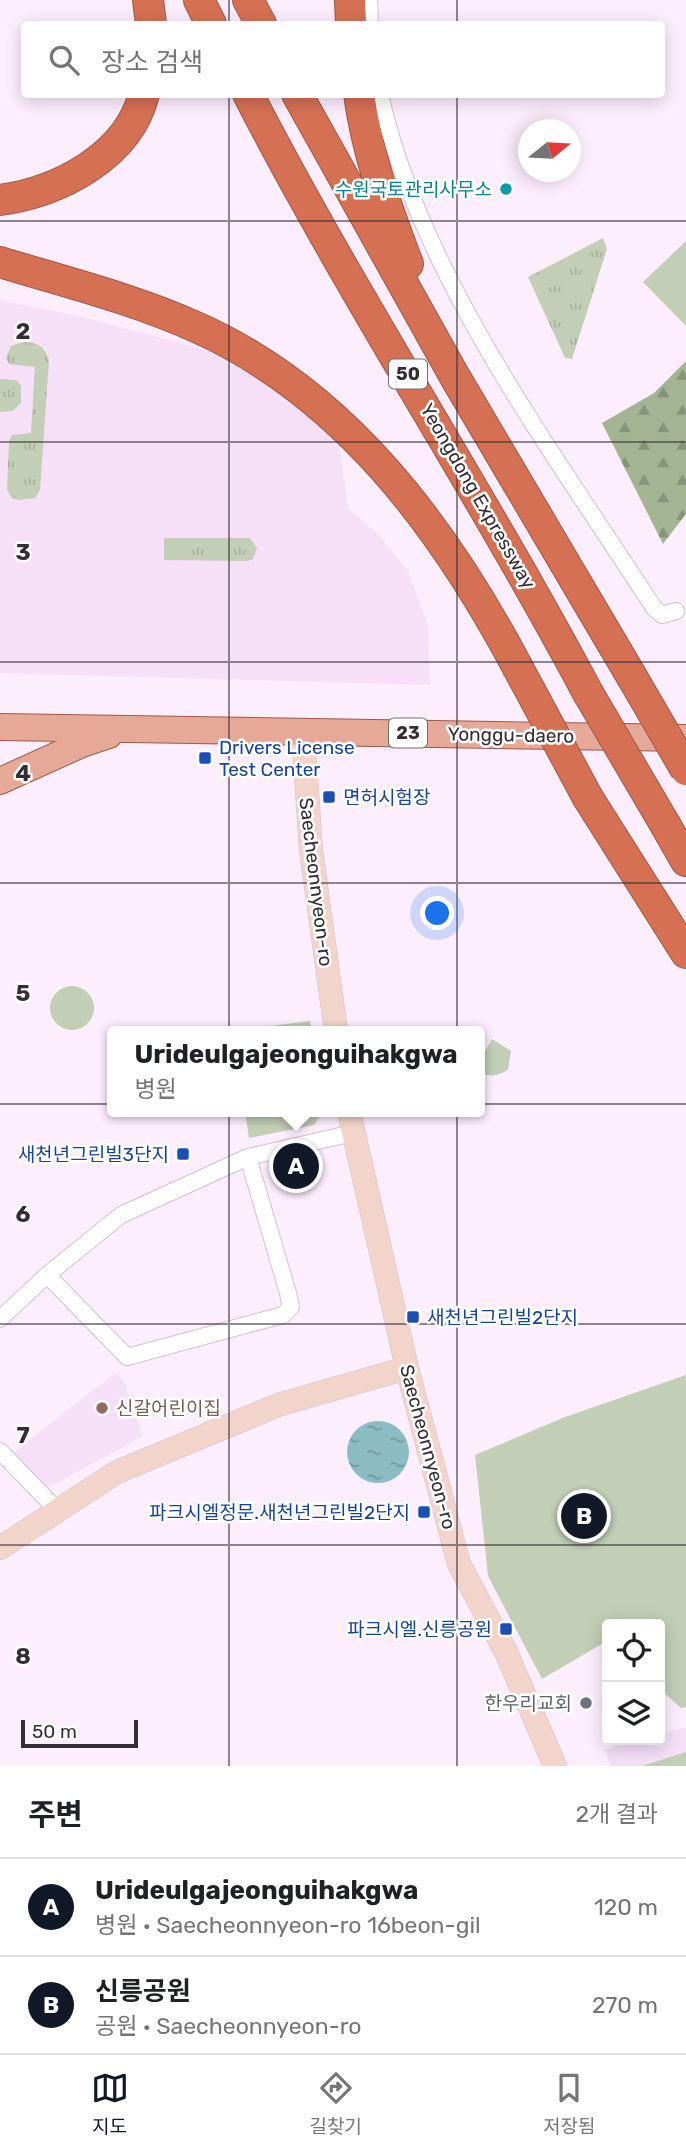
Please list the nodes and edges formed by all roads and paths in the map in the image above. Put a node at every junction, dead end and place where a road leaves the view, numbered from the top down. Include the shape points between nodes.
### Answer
1 (148, 0) edge
2 (199, 0) edge
3 (248, 0) edge
4 (350, 0) edge
5 (369, 0) edge
6 (150, 21) edge
7 (210, 21) edge
8 (259, 21) edge
9 (351, 21) edge
10 (370, 21) edge
11 (142, 98) edge
12 (250, 98) edge
13 (299, 98) edge
14 (360, 98) edge
15 (381, 98) edge
16 (0, 200) edge
17 (0, 262) edge
18 (455, 377) junction
19 (676, 611) dead end
20 (0, 727) edge
21 (130, 729) junction
22 (303, 732) junction
23 (686, 738) edge
24 (686, 770) edge
25 (0, 782) edge
26 (686, 861) edge
27 (686, 953) edge
28 (335, 1026) edge
29 (351, 1122) edge
30 (248, 1157) junction
31 (47, 1275) junction
32 (0, 1319) edge
33 (407, 1368) junction
34 (0, 1451) edge
35 (56, 1509) junction
36 (0, 1548) edge
37 (555, 1766) edge

1 - 6 highway
2 - 7 highway
3 - 8 highway
4 - 9 highway
5 - 10 street
11 - 16 highway via 121,136 94,163 57,185
12 - 26 highway, Yeongdong Expressway / 50, bridge
13 - 18 highway, Yeongdong Expressway / 50
14 - 18 highway via 389,216
15 - 19 street via 401,173 440,261 485,341 654,608 662,615
17 - 27 highway, bridge via 197,327 283,377 373,454 447,550 517,666 588,798
18 - 24 highway, Yeongdong Expressway / 50, bridge
20 - 21 main road, Yonggu-daero / 23
21 - 22 main road, Yonggu-daero / 23
21 - 25 main road via 82,744
22 - 23 main road, Yonggu-daero / 23
22 - 28 street, Saecheonnyeon-ro via 311,850
29 - 30 street
29 - 33 street, Saecheonnyeon-ro
30 - 31 street via 121,1216
30 - 31 street via 288,1293 291,1307 284,1315 127,1357
31 - 32 street
33 - 35 street via 278,1405 117,1472
33 - 37 street, Saecheonnyeon-ro via 459,1563 506,1652
34 - 35 street
35 - 36 street

